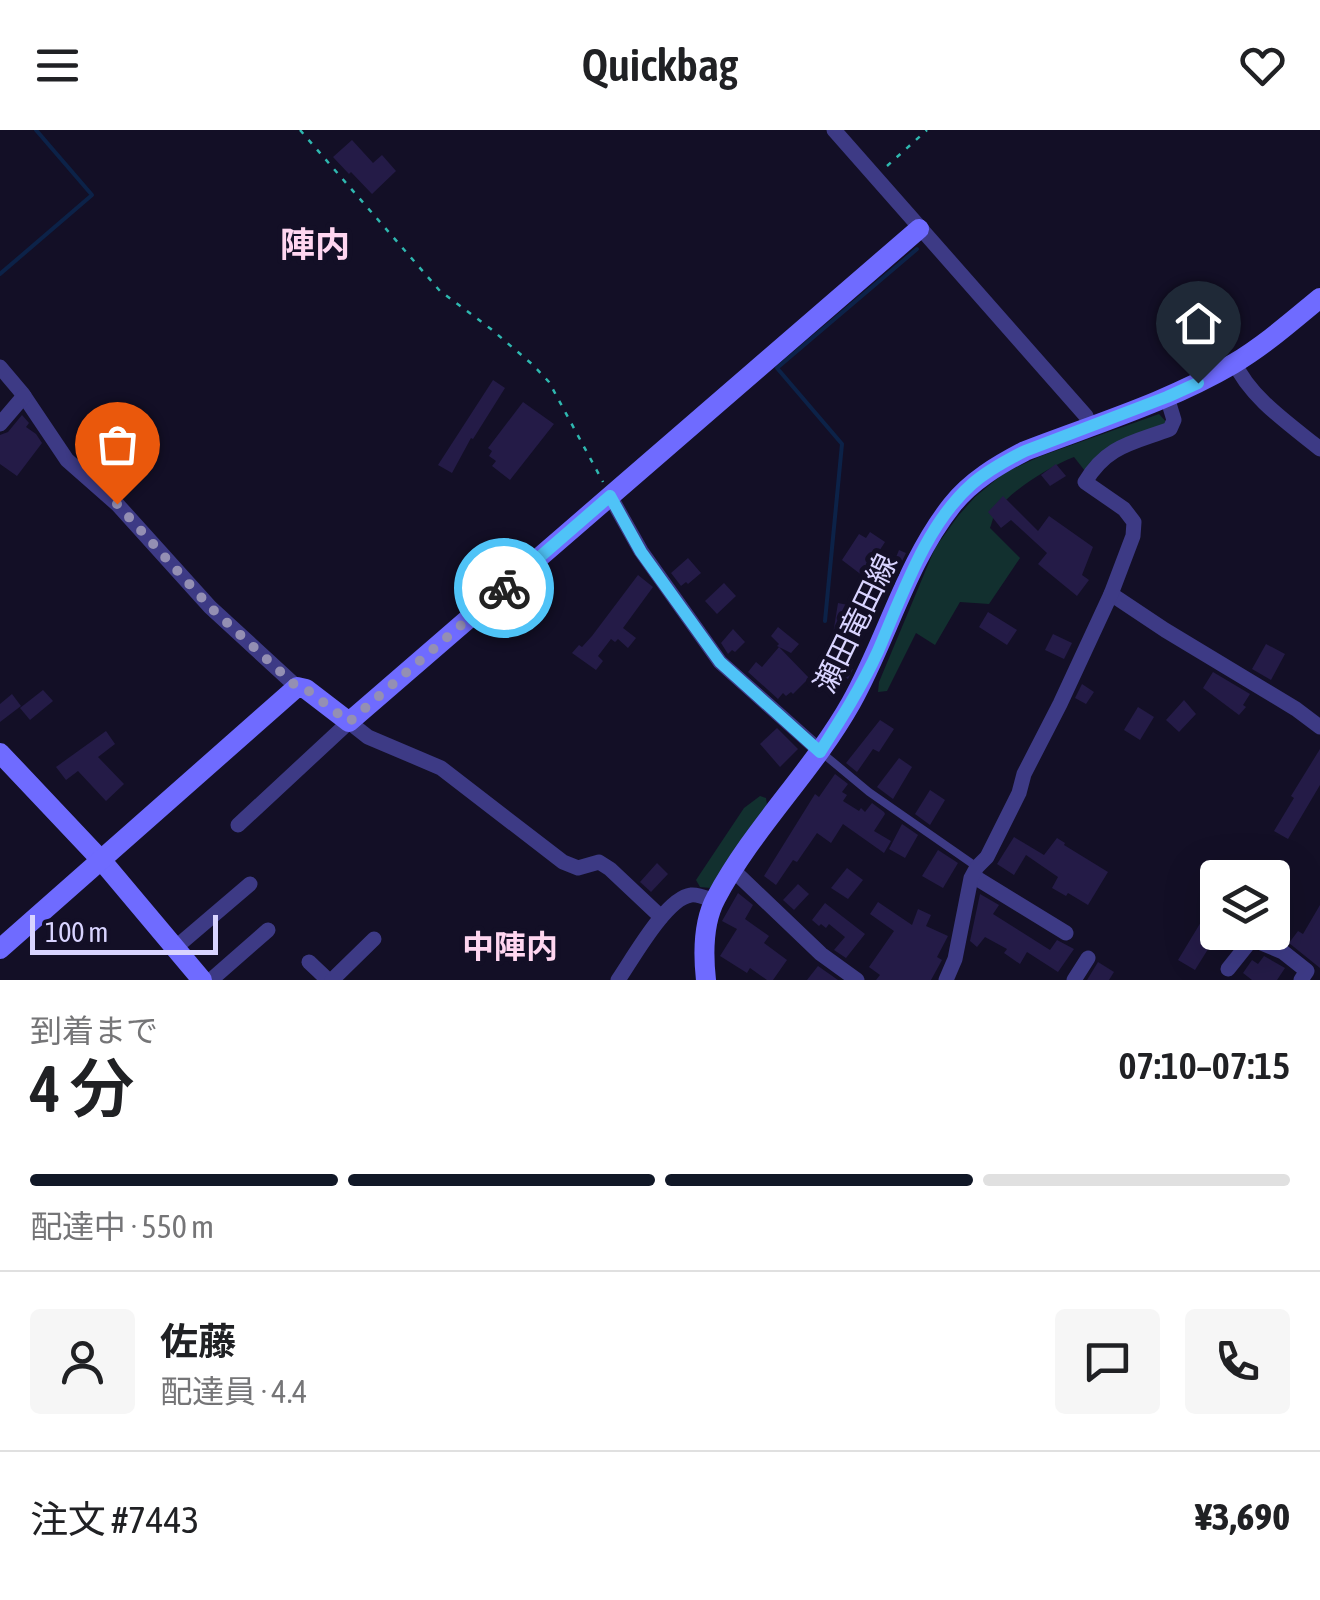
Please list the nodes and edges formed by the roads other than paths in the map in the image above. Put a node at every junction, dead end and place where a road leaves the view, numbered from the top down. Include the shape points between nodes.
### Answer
1 (834, 130) edge
2 (919, 229) junction
3 (1320, 298) edge
4 (1236, 363) junction
5 (0, 367) edge
6 (24, 396) junction
7 (1167, 397) junction
8 (0, 424) edge
9 (1090, 426) junction
10 (1320, 449) edge
11 (610, 496) junction
12 (1111, 594) junction
13 (297, 687) junction
14 (349, 722) junction
15 (1320, 728) edge
16 (820, 752) junction
17 (0, 754) edge
18 (238, 825) dead end
19 (102, 861) junction
20 (733, 870) junction
21 (975, 871) junction
22 (250, 884) dead end
23 (714, 901) junction
24 (661, 917) junction
25 (268, 930) dead end
26 (1066, 934) dead end
27 (374, 939) dead end
28 (175, 948) junction
29 (0, 949) edge
30 (1238, 950) edge
31 (1279, 950) edge
32 (1088, 958) dead end
33 (309, 962) dead end
34 (1228, 969) dead end
35 (202, 980) edge
36 (212, 980) edge
37 (330, 980) edge
38 (618, 980) edge
39 (706, 980) edge
40 (857, 980) edge
41 (946, 980) edge
42 (1074, 980) edge
43 (1301, 980) edge

1 - 2 street
2 - 9 street
2 - 11 main road
3 - 4 main road, 瀬田竜田線
4 - 7 main road, 瀬田竜田線
4 - 10 street via 1270,407
5 - 6 street
6 - 8 street
6 - 13 street via 66,460
7 - 9 main road, 瀬田竜田線
7 - 12 street via 1170,428 1110,452 1085,482 1134,522
9 - 16 main road, 瀬田竜田線 via 1003,462 952,505
11 - 14 main road
11 - 16 street via 641,552 720,662
12 - 15 street
12 - 21 street via 1019,793
13 - 14 main road
13 - 19 main road
14 - 18 street
14 - 24 street via 440,768 563,862 578,868 598,862 610,869
16 - 20 main road, 瀬田竜田線
16 - 21 lane
17 - 19 main road
19 - 28 main road
19 - 29 main road
20 - 23 main road, 瀬田竜田線
20 - 40 street
21 - 26 street
21 - 41 street
22 - 28 street
23 - 24 street via 694,894 680,898
23 - 39 main road, 瀬田竜田線 via 706,930
24 - 38 street
25 - 36 street
27 - 37 street
28 - 35 main road
30 - 34 street
31 - 43 street via 1307,971
32 - 42 street
33 - 37 street

